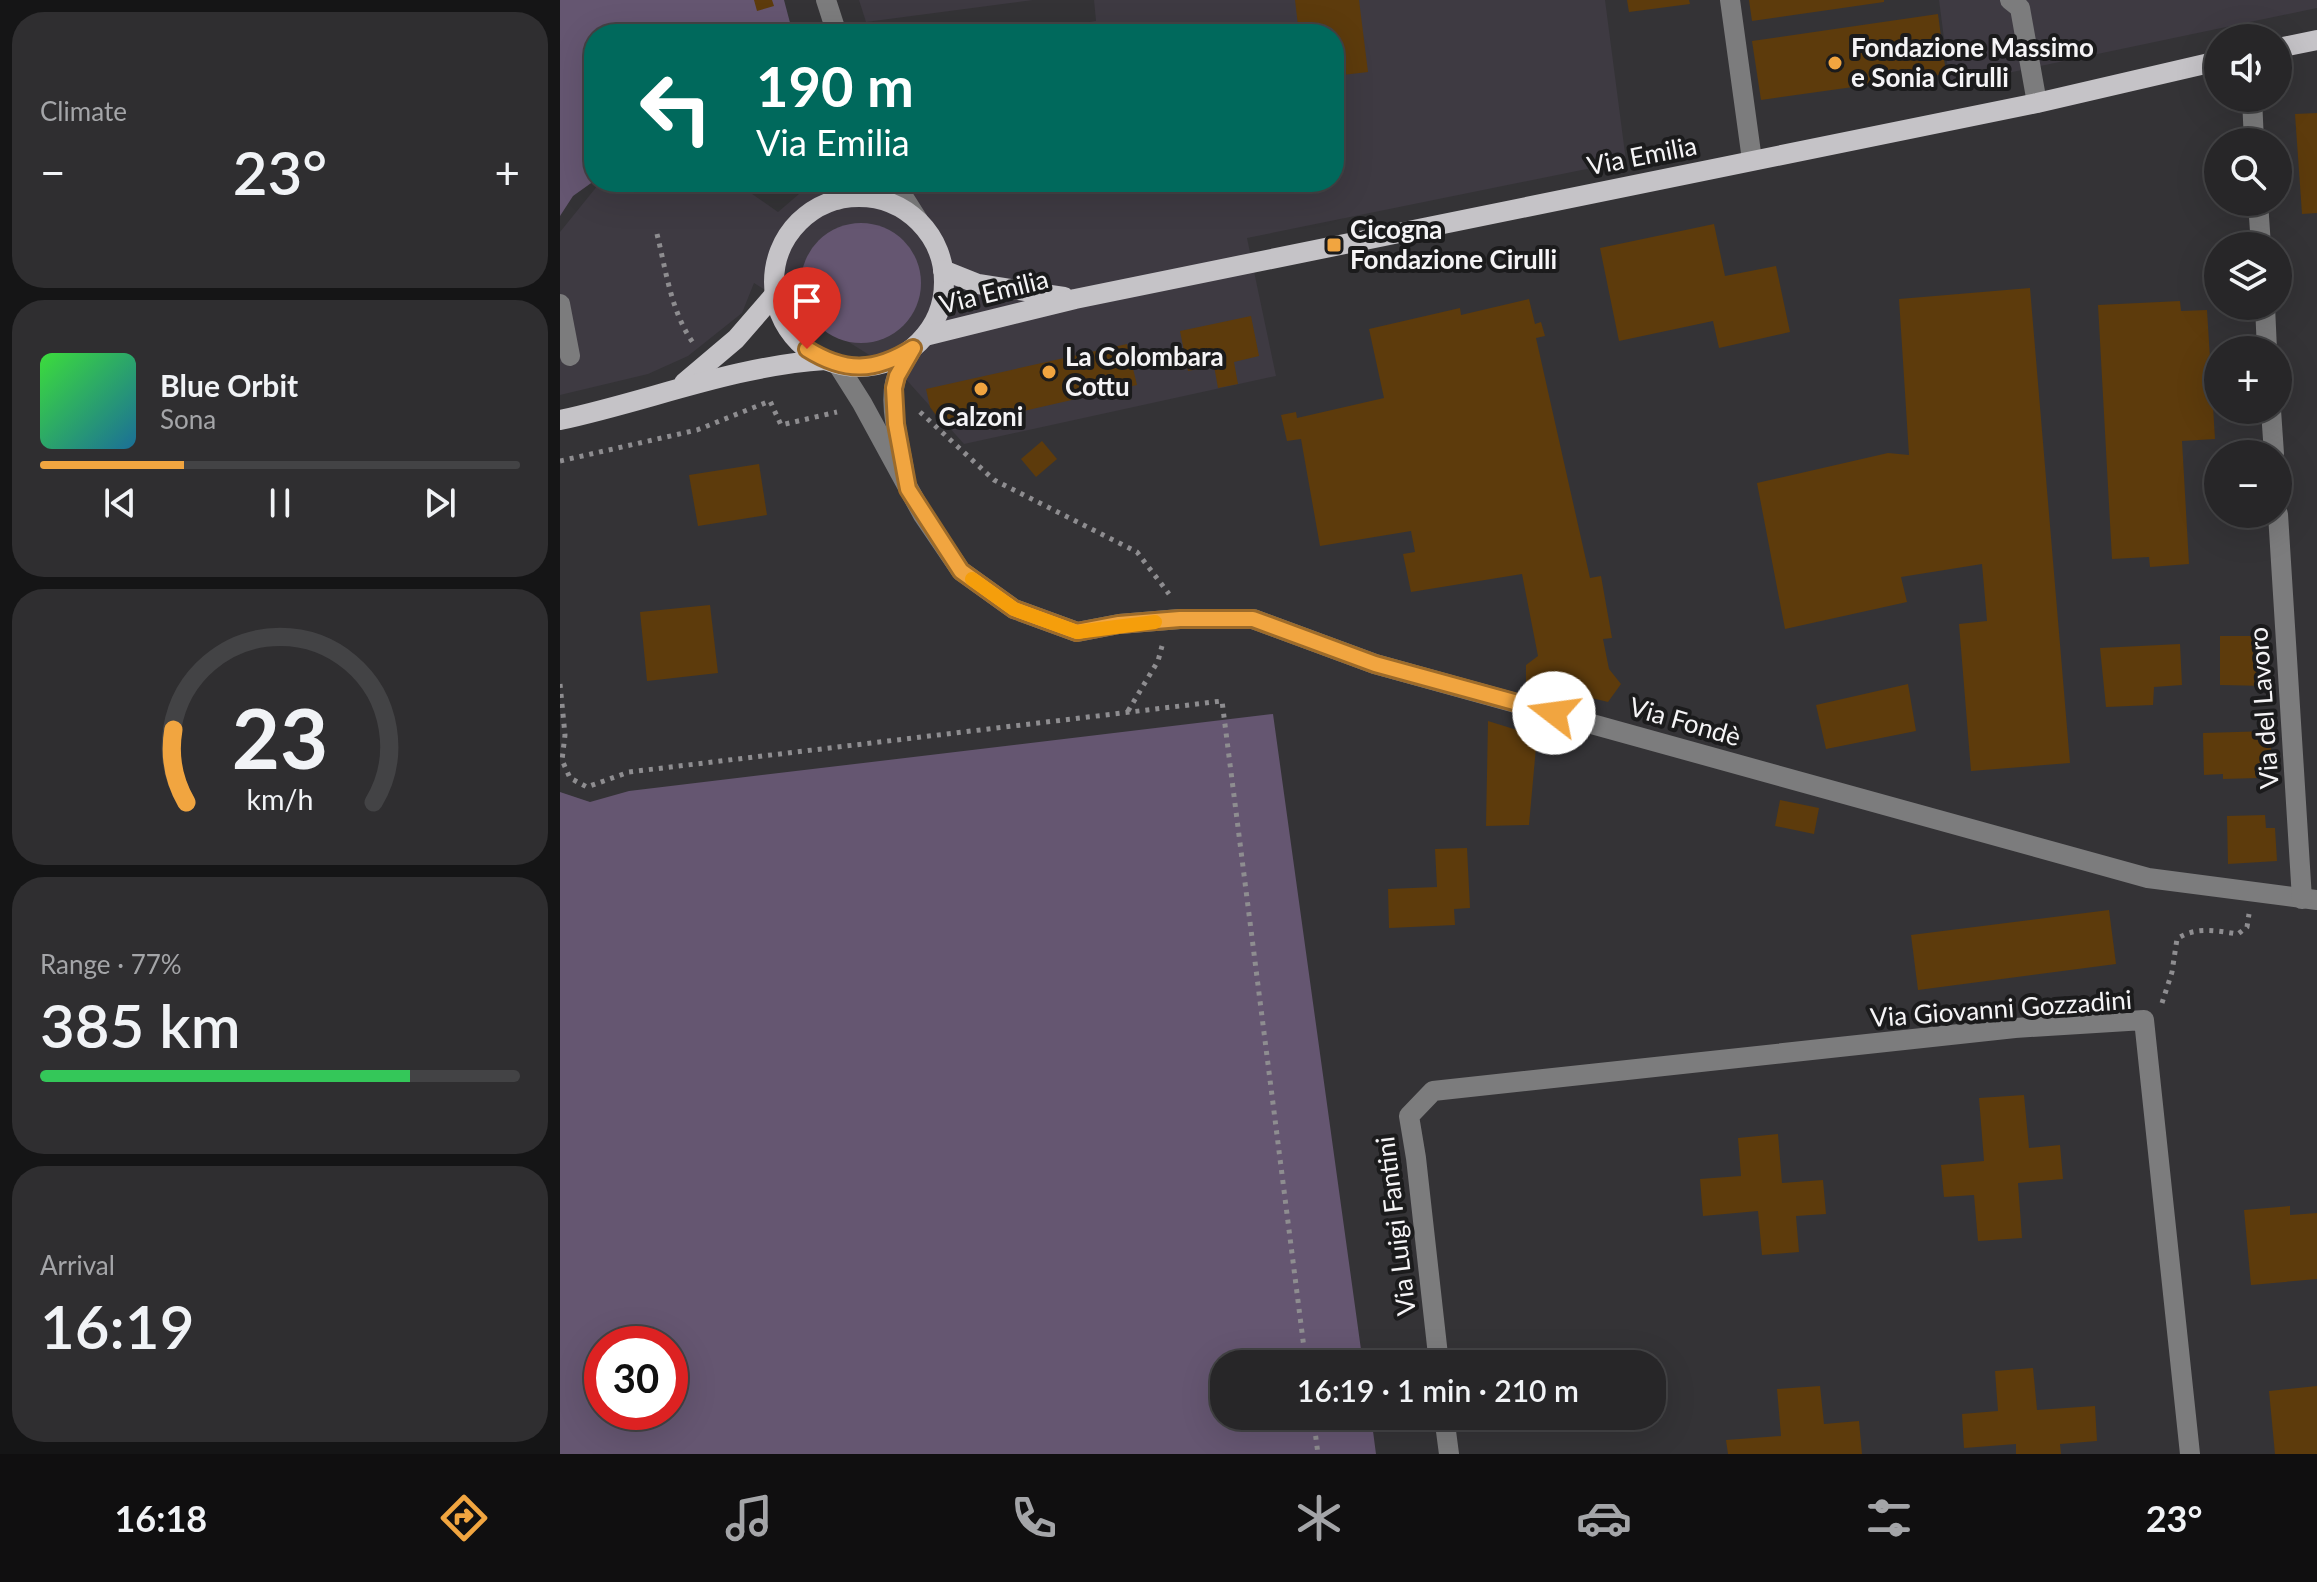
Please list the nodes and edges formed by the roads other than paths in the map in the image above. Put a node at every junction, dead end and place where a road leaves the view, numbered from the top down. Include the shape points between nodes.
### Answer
1 (826, 0) edge
2 (1730, 0) edge
3 (2010, 0) edge
4 (834, 24) edge
5 (2317, 40) edge
6 (2292, 45) edge
7 (2204, 64) edge
8 (2037, 103) junction
9 (1752, 160) junction
10 (839, 192) edge
11 (843, 192) edge
12 (900, 192) edge
13 (918, 220) junction
14 (943, 270) junction
15 (775, 294) junction
16 (1075, 299) junction
17 (560, 304) edge
18 (919, 342) junction
19 (570, 356) dead end
20 (831, 362) junction
21 (677, 388) junction
22 (560, 420) edge
23 (908, 489) junction
24 (2279, 528) edge
25 (2309, 900) edge
26 (1433, 1091) joint
27 (1437, 1350) edge
28 (1446, 1430) edge
29 (1449, 1454) edge
30 (2190, 1454) edge

1 - 4 street
2 - 9 street
3 - 8 street via 2020,8
5 - 6 main road
7 - 8 main road, Via Emilia
8 - 9 main road, Via Emilia
9 - 16 main road, Via Emilia
10 - 15 main road, Via Emilia via 799,222 786,239 777,259
11 - 13 main road, Via Emilia via 880,200
12 - 13 street
13 - 14 main road, Via Emilia via 939,251
14 - 16 main road, Via Emilia via 978,284
14 - 18 main road, Via Emilia via 941,304
15 - 20 main road, Via Emilia via 791,333
15 - 21 main road, Via Emilia via 736,339
16 - 18 main road, Via Emilia
17 - 19 street
18 - 20 main road, Via Emilia via 877,365
18 - 23 street, Via Fondè via 894,388
20 - 21 main road, Via Emilia via 789,362
20 - 23 street, Via Fondè via 862,403
21 - 22 main road, Via Emilia
23 - 25 street, Via Fondè via 961,571 1014,609 1077,632 1119,624 1253,619 1375,664 2148,878
24 - 25 street, Via del Lavoro
26 - 27 street, Via Luigi Fantini via 1409,1116
26 - 30 street, Via Giovanni Gozzadini via 2015,1028 2144,1020
28 - 29 street

